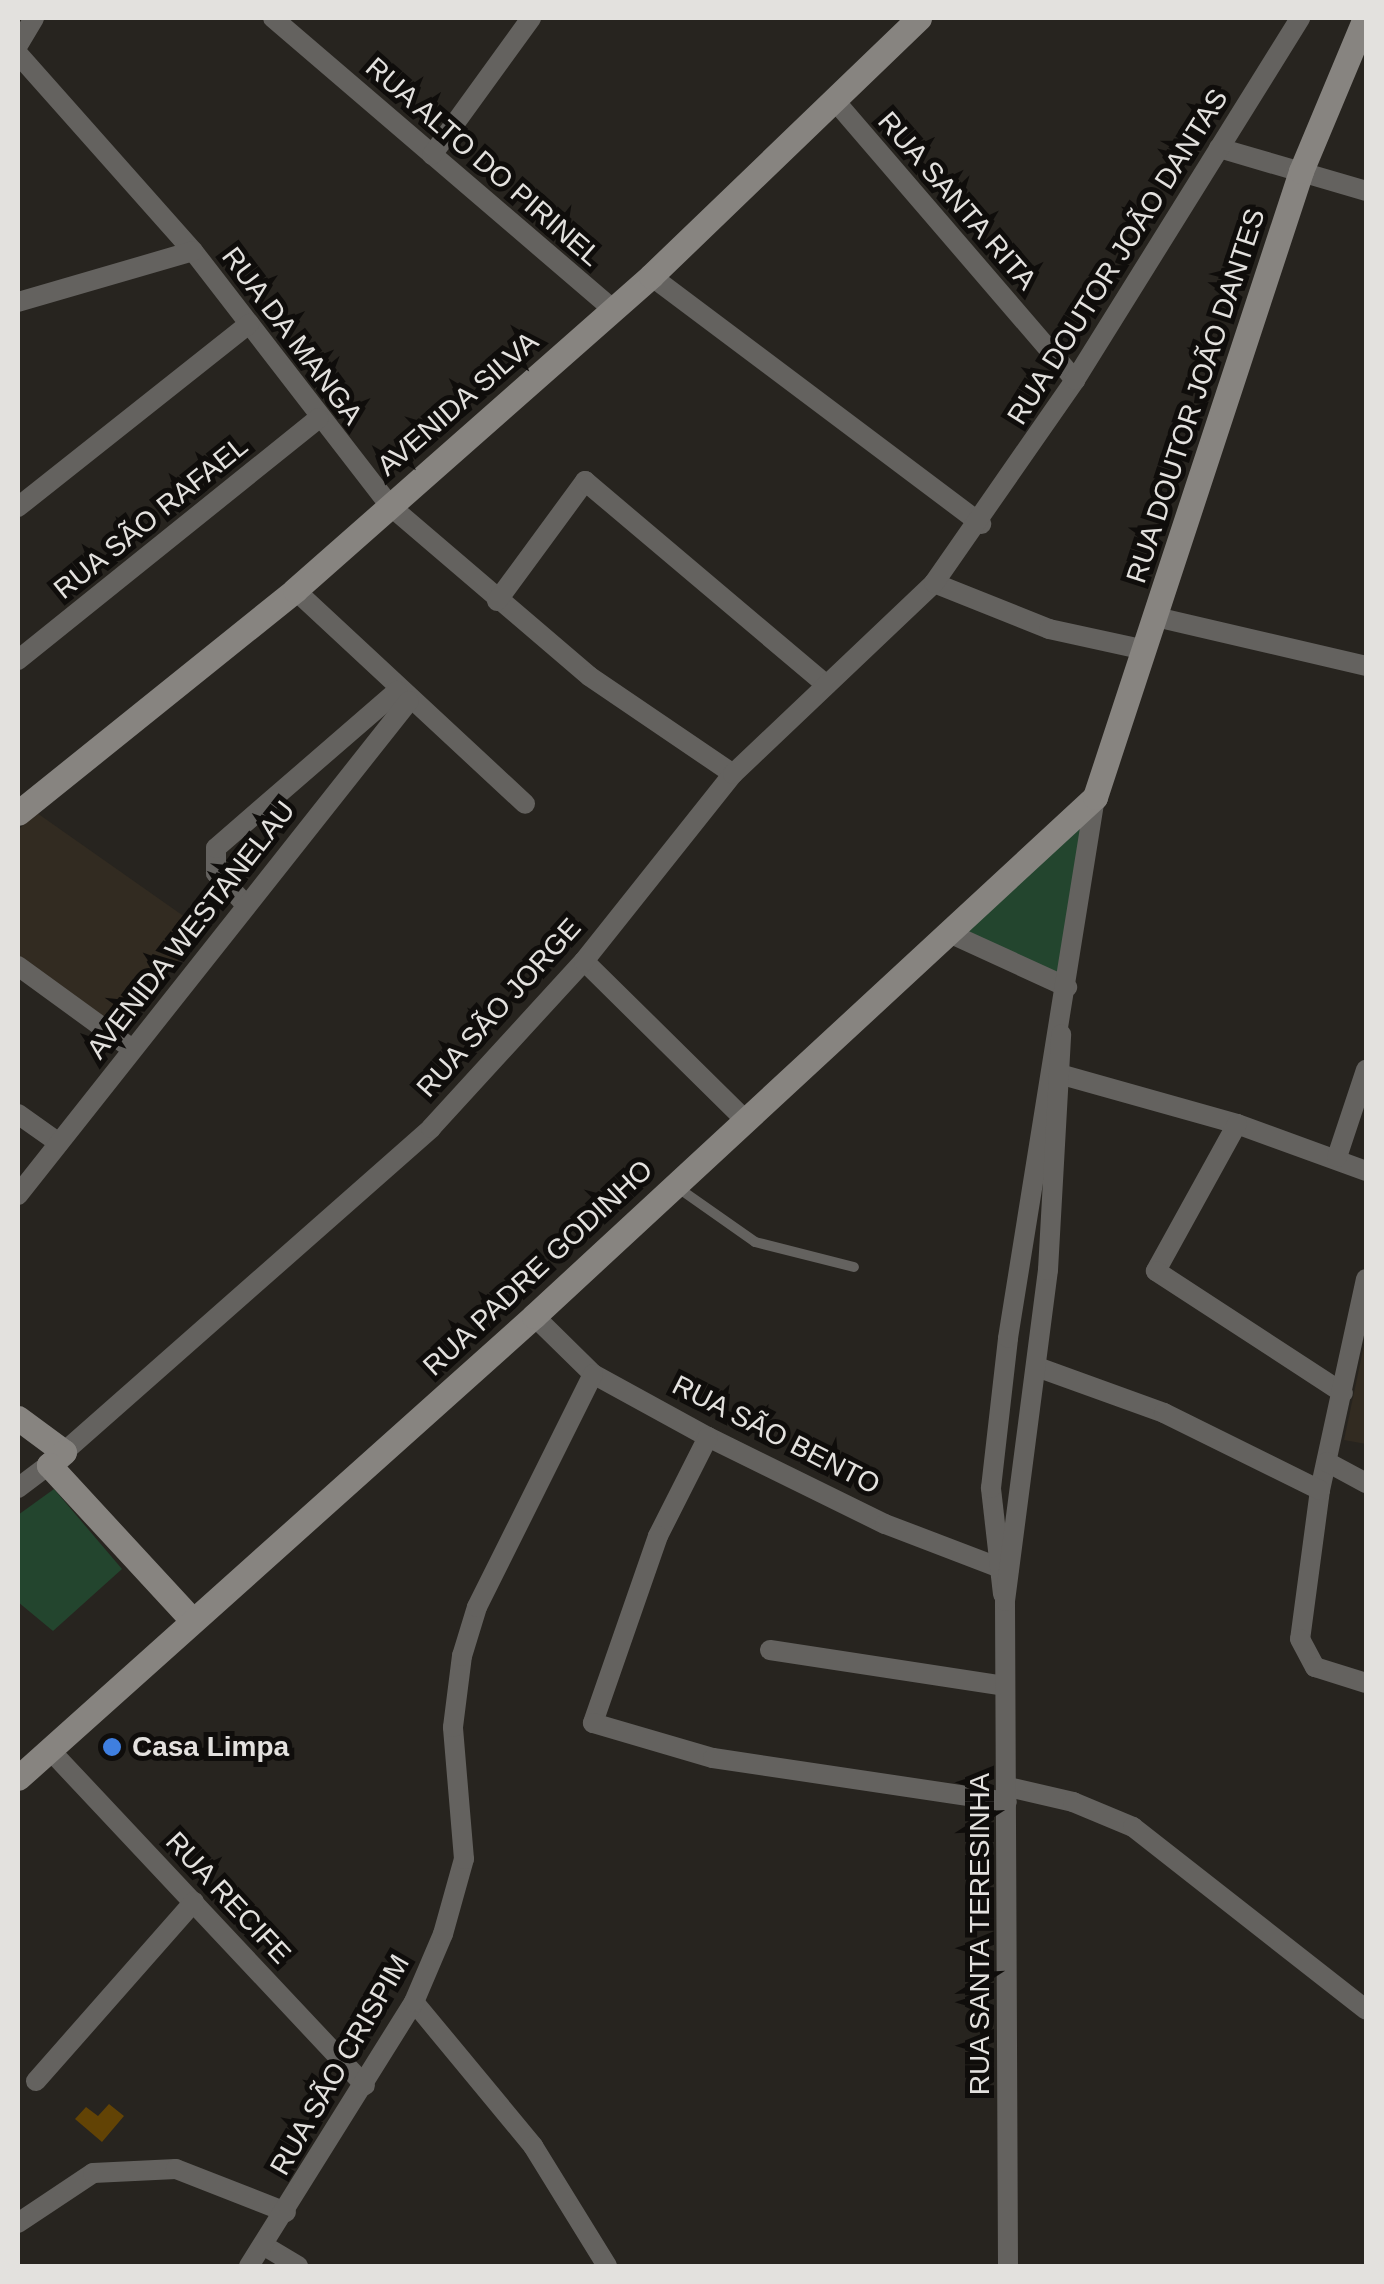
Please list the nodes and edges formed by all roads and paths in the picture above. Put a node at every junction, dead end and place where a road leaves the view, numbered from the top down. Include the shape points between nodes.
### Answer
1 (34, 18) edge
2 (273, 18) edge
3 (532, 18) edge
4 (919, 18) edge
5 (1300, 18) edge
6 (1365, 18) edge
7 (18, 44) edge
8 (18, 54) edge
9 (836, 102) junction
10 (1220, 148) junction
11 (432, 155) junction
12 (1301, 171) junction
13 (1366, 191) edge
14 (194, 251) junction
15 (652, 276) junction
16 (18, 302) edge
17 (612, 309) junction
18 (249, 324) junction
19 (1075, 380) junction
20 (319, 418) junction
21 (389, 505) junction
22 (18, 507) edge
23 (981, 524) junction
24 (934, 584) junction
25 (295, 590) junction
26 (496, 601) junction
27 (1156, 617) junction
28 (1146, 650) junction
29 (18, 660) edge
30 (1366, 666) edge
31 (826, 685) junction
32 (403, 696) junction
33 (733, 774) junction
34 (1095, 796) junction
35 (525, 804) dead end
36 (18, 814) edge
37 (246, 905) junction
38 (949, 932) junction
39 (584, 960) junction
40 (18, 966) edge
41 (1067, 987) junction
42 (131, 1048) junction
43 (1366, 1070) edge
44 (1057, 1072) junction
45 (18, 1114) edge
46 (742, 1118) junction
47 (1237, 1124) junction
48 (59, 1143) junction
49 (1337, 1156) junction
50 (1366, 1172) edge
51 (673, 1184) junction
52 (18, 1195) edge
53 (854, 1266) dead end
54 (1366, 1279) edge
55 (534, 1316) junction
56 (1038, 1368) junction
57 (594, 1374) junction
58 (1343, 1393) junction
59 (18, 1418) edge
60 (708, 1436) junction
61 (57, 1459) junction
62 (1326, 1462) junction
63 (1366, 1483) edge
64 (18, 1488) edge
65 (1320, 1490) junction
66 (1004, 1571) junction
67 (191, 1619) junction
68 (770, 1650) dead end
69 (1366, 1683) edge
70 (1004, 1686) junction
71 (50, 1750) junction
72 (18, 1778) edge
73 (1008, 1794) junction
74 (194, 1902) junction
75 (414, 2002) junction
76 (1366, 2010) edge
77 (36, 2081) dead end
78 (366, 2084) junction
79 (286, 2212) junction
80 (18, 2222) edge
81 (263, 2245) junction
82 (248, 2266) edge
83 (298, 2266) edge
84 (607, 2266) edge
85 (1008, 2266) edge

1 - 7 street
2 - 11 street, RUA ALTO DO PIRINEL
3 - 11 street
4 - 9 street, AVENIDA SILVA
5 - 10 street, RUA DOUTOR JOÃO DANTAS
6 - 12 street, RUA DOUTOR JOÃO DANTES
8 - 14 street, RUA DA MANGA
9 - 15 street, AVENIDA SILVA
9 - 19 street, RUA SANTA RITA
10 - 12 street
10 - 19 street, RUA DOUTOR JOÃO DANTAS
11 - 17 street, RUA ALTO DO PIRINEL
12 - 13 street
12 - 27 street, RUA DOUTOR JOÃO DANTES
14 - 16 street
14 - 18 street, RUA DA MANGA
15 - 17 street, AVENIDA SILVA
15 - 23 street
17 - 21 street, AVENIDA SILVA
18 - 20 street, RUA DA MANGA
18 - 22 street
19 - 23 street, RUA DOUTOR JOÃO DANTAS
20 - 21 street, RUA DA MANGA
20 - 29 street, RUA SÃO RAFAEL
21 - 25 street, AVENIDA SILVA
21 - 26 street, RUA DA MANGA
23 - 24 street, RUA SÃO JORGE
24 - 28 street via 1049,630
24 - 31 street, RUA SÃO JORGE
25 - 32 street
25 - 36 street, AVENIDA SILVA
26 - 31 street via 585,481
26 - 33 street, RUA DA MANGA via 588,676
27 - 28 street, RUA DOUTOR JOÃO DANTES
27 - 30 street
28 - 34 street, RUA DOUTOR JOÃO DANTES
31 - 33 street, RUA SÃO JORGE
32 - 35 street
32 - 37 street, AVENIDA WESTANELAU
32 - 37 street via 216,848 216,874
33 - 39 street, RUA SÃO JORGE
34 - 38 street, RUA PADRE GODINHO
34 - 41 street, RUA SANTA TERESINHA
37 - 42 street, AVENIDA WESTANELAU
38 - 41 street
38 - 46 street, RUA PADRE GODINHO
39 - 46 street
39 - 61 street, RUA SÃO JORGE via 431,1128
40 - 42 street
41 - 44 street, RUA SANTA TERESINHA
42 - 48 street, AVENIDA WESTANELAU
43 - 49 street
44 - 47 street
44 - 56 street, RUA SANTA TERESINHA
44 - 66 street, RUA SANTA TERESINHA via 1023,1216 993,1470
45 - 48 street
46 - 51 street, RUA PADRE GODINHO
47 - 49 street
47 - 58 street via 1156,1271
48 - 52 street, AVENIDA WESTANELAU
49 - 50 street
51 - 53 lane via 755,1242
51 - 55 street, RUA PADRE GODINHO
54 - 58 street
55 - 57 street, RUA SÃO BENTO
55 - 67 street, RUA PADRE GODINHO
56 - 65 street via 1164,1413
56 - 66 street, RUA SANTA TERESINHA
57 - 60 street, RUA SÃO BENTO
57 - 75 street, RUA SÃO CRISPIM via 477,1607 462,1656 453,1727 461,1883
58 - 62 street
59 - 61 street
60 - 66 street, RUA SÃO BENTO via 885,1524
60 - 73 street via 658,1536 593,1723 713,1758
61 - 64 street, RUA SÃO JORGE
61 - 67 street
62 - 63 street
62 - 65 street
65 - 69 street via 1300,1639 1315,1667
66 - 70 street, RUA SANTA TERESINHA
67 - 71 street, RUA PADRE GODINHO
68 - 70 street
70 - 73 street, RUA SANTA TERESINHA
71 - 72 street, RUA PADRE GODINHO
71 - 74 street, RUA RECIFE
73 - 76 street via 1073,1802 1133,1827
73 - 85 street, RUA SANTA TERESINHA
74 - 77 street
74 - 78 street, RUA RECIFE
75 - 78 street, RUA SÃO CRISPIM
75 - 84 street via 534,2146
78 - 79 street, RUA SÃO CRISPIM
79 - 80 street via 176,2169 93,2173
79 - 81 street, RUA SÃO CRISPIM
81 - 82 street, RUA SÃO CRISPIM
81 - 83 street

